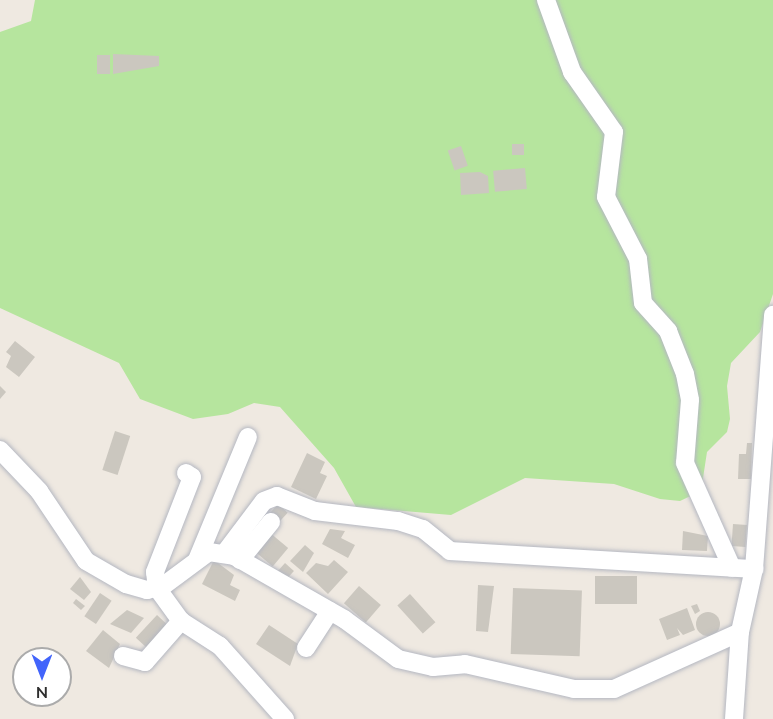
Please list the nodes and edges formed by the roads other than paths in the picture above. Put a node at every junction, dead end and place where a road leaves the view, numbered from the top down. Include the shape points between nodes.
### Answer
1 (546, 0) edge
2 (773, 315) edge
3 (248, 437) dead end
4 (0, 450) edge
5 (186, 473) dead end
6 (270, 522) dead end
7 (232, 557) junction
8 (196, 560) junction
9 (732, 568) junction
10 (754, 569) junction
11 (157, 588) junction
12 (330, 611) junction
13 (182, 621) junction
14 (740, 632) junction
15 (306, 648) dead end
16 (123, 656) dead end
17 (285, 719) edge
18 (734, 719) edge

1 - 9 street via 573,72 614,132 606,197 638,260 643,303 668,331 685,374 690,400 685,463
2 - 10 street
3 - 8 street
4 - 11 street via 39,491 86,561 126,584
5 - 11 street via 192,477 155,572
6 - 7 street
7 - 8 street via 209,552
7 - 9 street via 264,501 277,496 315,511 398,521 423,529 450,551
7 - 12 street
8 - 11 street
9 - 10 street
10 - 14 street
11 - 13 street
12 - 14 street via 398,659 433,667 465,664 573,690 614,690
12 - 15 street
13 - 16 street via 145,662
13 - 17 street via 220,646
14 - 18 street

